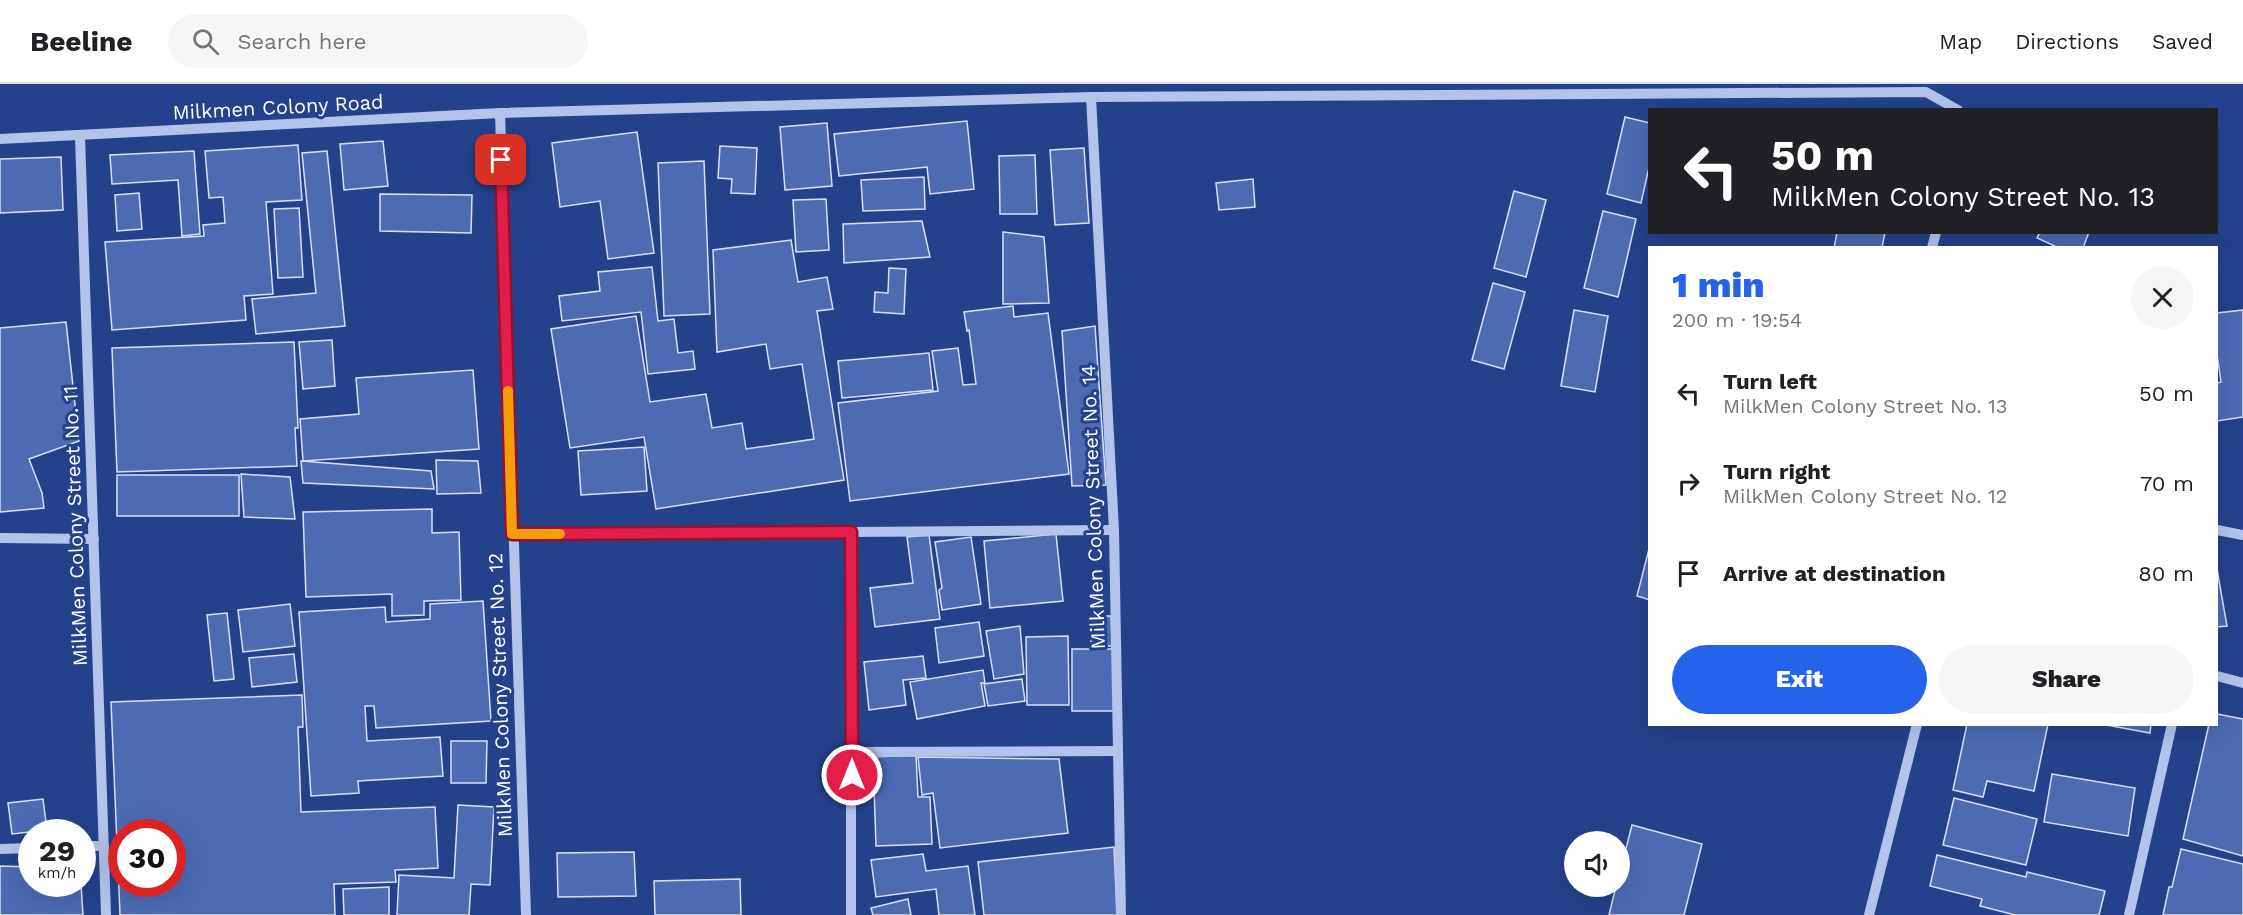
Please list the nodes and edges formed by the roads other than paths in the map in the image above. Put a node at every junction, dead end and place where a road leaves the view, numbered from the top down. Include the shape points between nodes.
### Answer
1 (1091, 97) junction
2 (1954, 108) edge
3 (500, 113) junction
4 (80, 136) junction
5 (0, 139) edge
6 (1114, 530) junction
7 (2218, 530) edge
8 (851, 532) junction
9 (512, 534) junction
10 (2243, 535) edge
11 (0, 538) edge
12 (94, 538) junction
13 (2218, 676) edge
14 (2243, 683) edge
15 (1916, 726) edge
16 (2172, 726) edge
17 (1118, 751) junction
18 (852, 752) junction
19 (96, 846) edge
20 (104, 846) junction
21 (18, 848) edge
22 (0, 849) edge
23 (106, 915) edge
24 (526, 915) edge
25 (851, 915) edge
26 (1121, 915) edge
27 (1869, 915) edge
28 (2129, 915) edge

1 - 2 street, Milkmen Colony Road via 1926,92
1 - 3 street, Milkmen Colony Road
1 - 6 street, MilkMen Colony Street No. 14
3 - 4 street, Milkmen Colony Road
3 - 9 street, MilkMen Colony Street No. 12
4 - 5 street, Milkmen Colony Road
4 - 12 street, MilkMen Colony Street No. 11
6 - 8 street
6 - 17 street, MilkMen Colony Street No. 14
7 - 10 street
8 - 9 street
8 - 18 street
9 - 24 street, MilkMen Colony Street No. 12
11 - 12 street
12 - 20 street, MilkMen Colony Street No. 11
13 - 14 street
15 - 27 street
16 - 28 street
17 - 18 street
17 - 26 street, MilkMen Colony Street No. 14
18 - 25 street
19 - 20 street
20 - 23 street, MilkMen Colony Street No. 11
21 - 22 street

